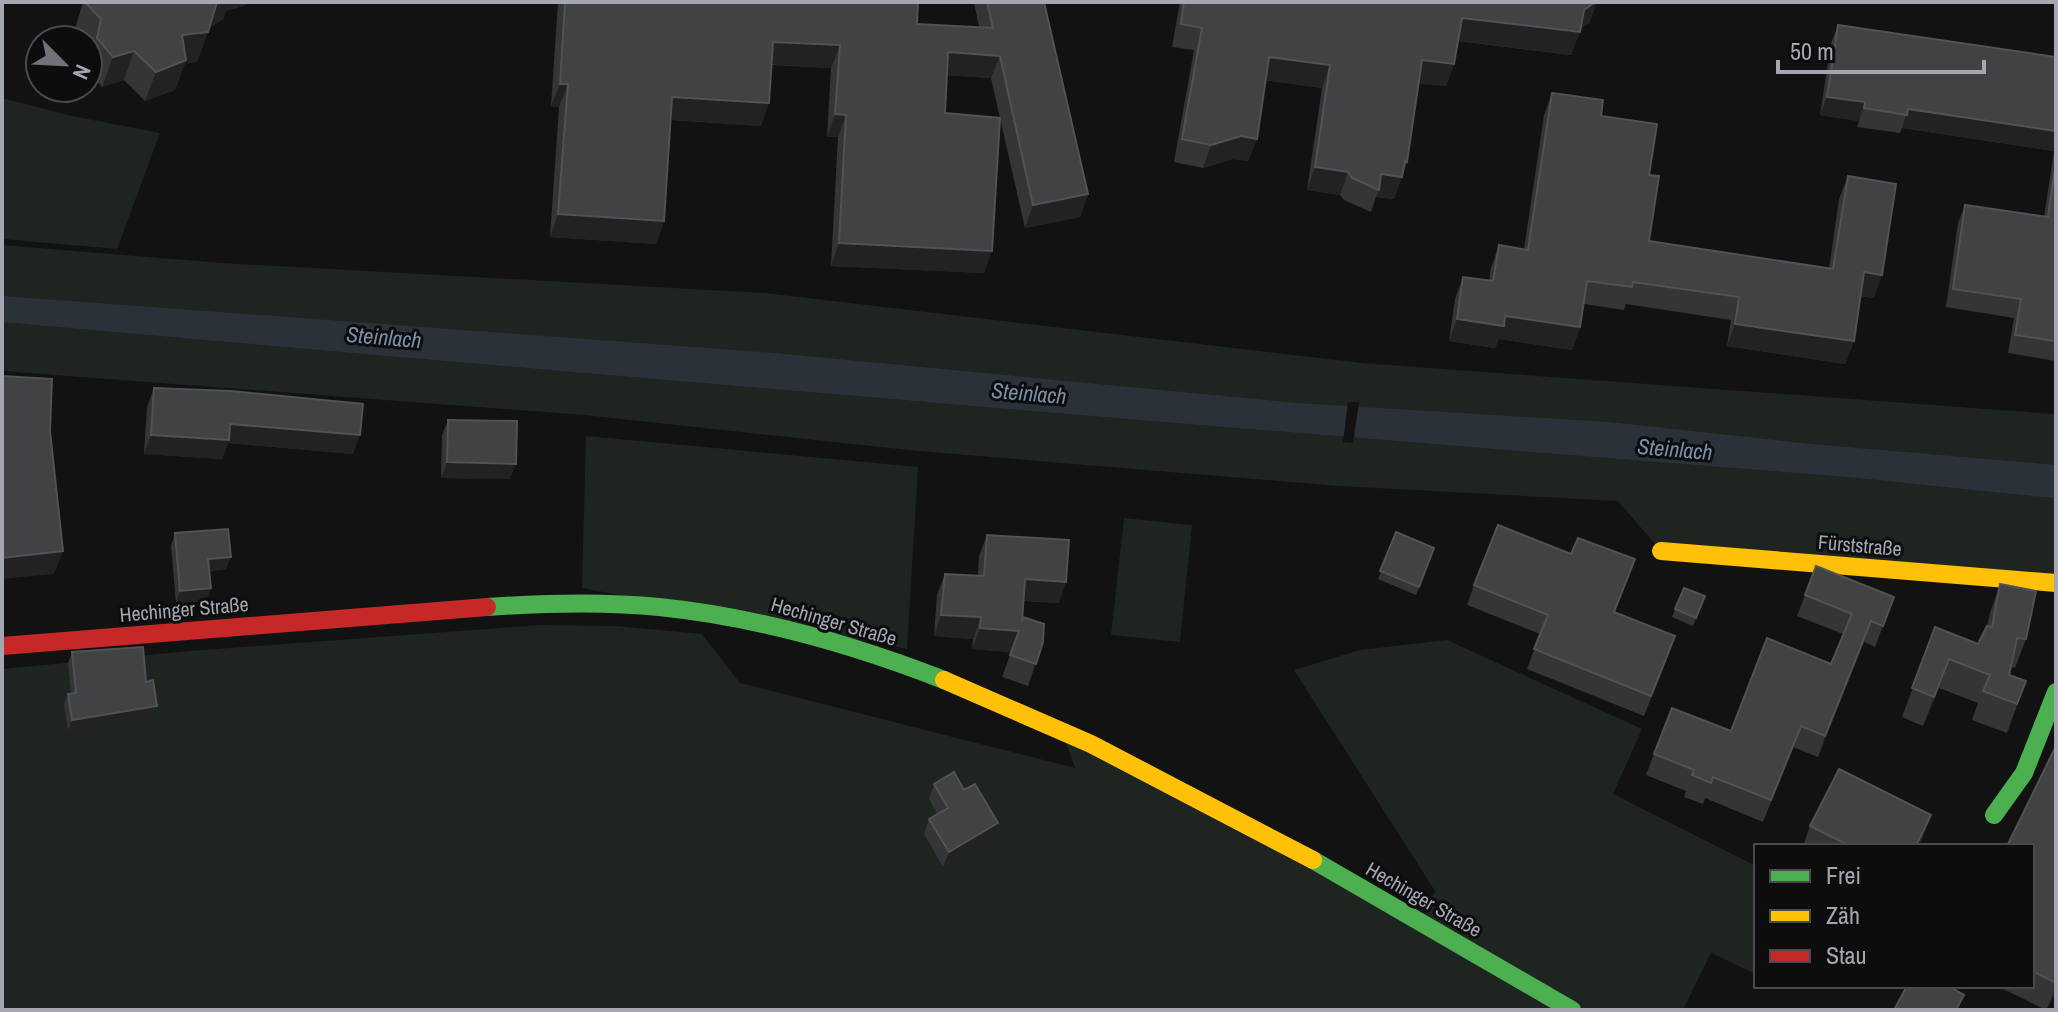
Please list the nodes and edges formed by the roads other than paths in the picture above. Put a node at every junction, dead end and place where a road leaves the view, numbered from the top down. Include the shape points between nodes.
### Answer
1 (1661, 551) dead end
2 (2056, 583) edge
3 (2, 646) edge
4 (2056, 692) edge
5 (1994, 815) dead end
6 (1572, 1010) edge

1 - 2 main road, Fürststraße
3 - 6 main road, Hechinger Straße via 542,603 658,606 766,624 904,664 1086,741 1267,834
4 - 5 main road via 2023,777

